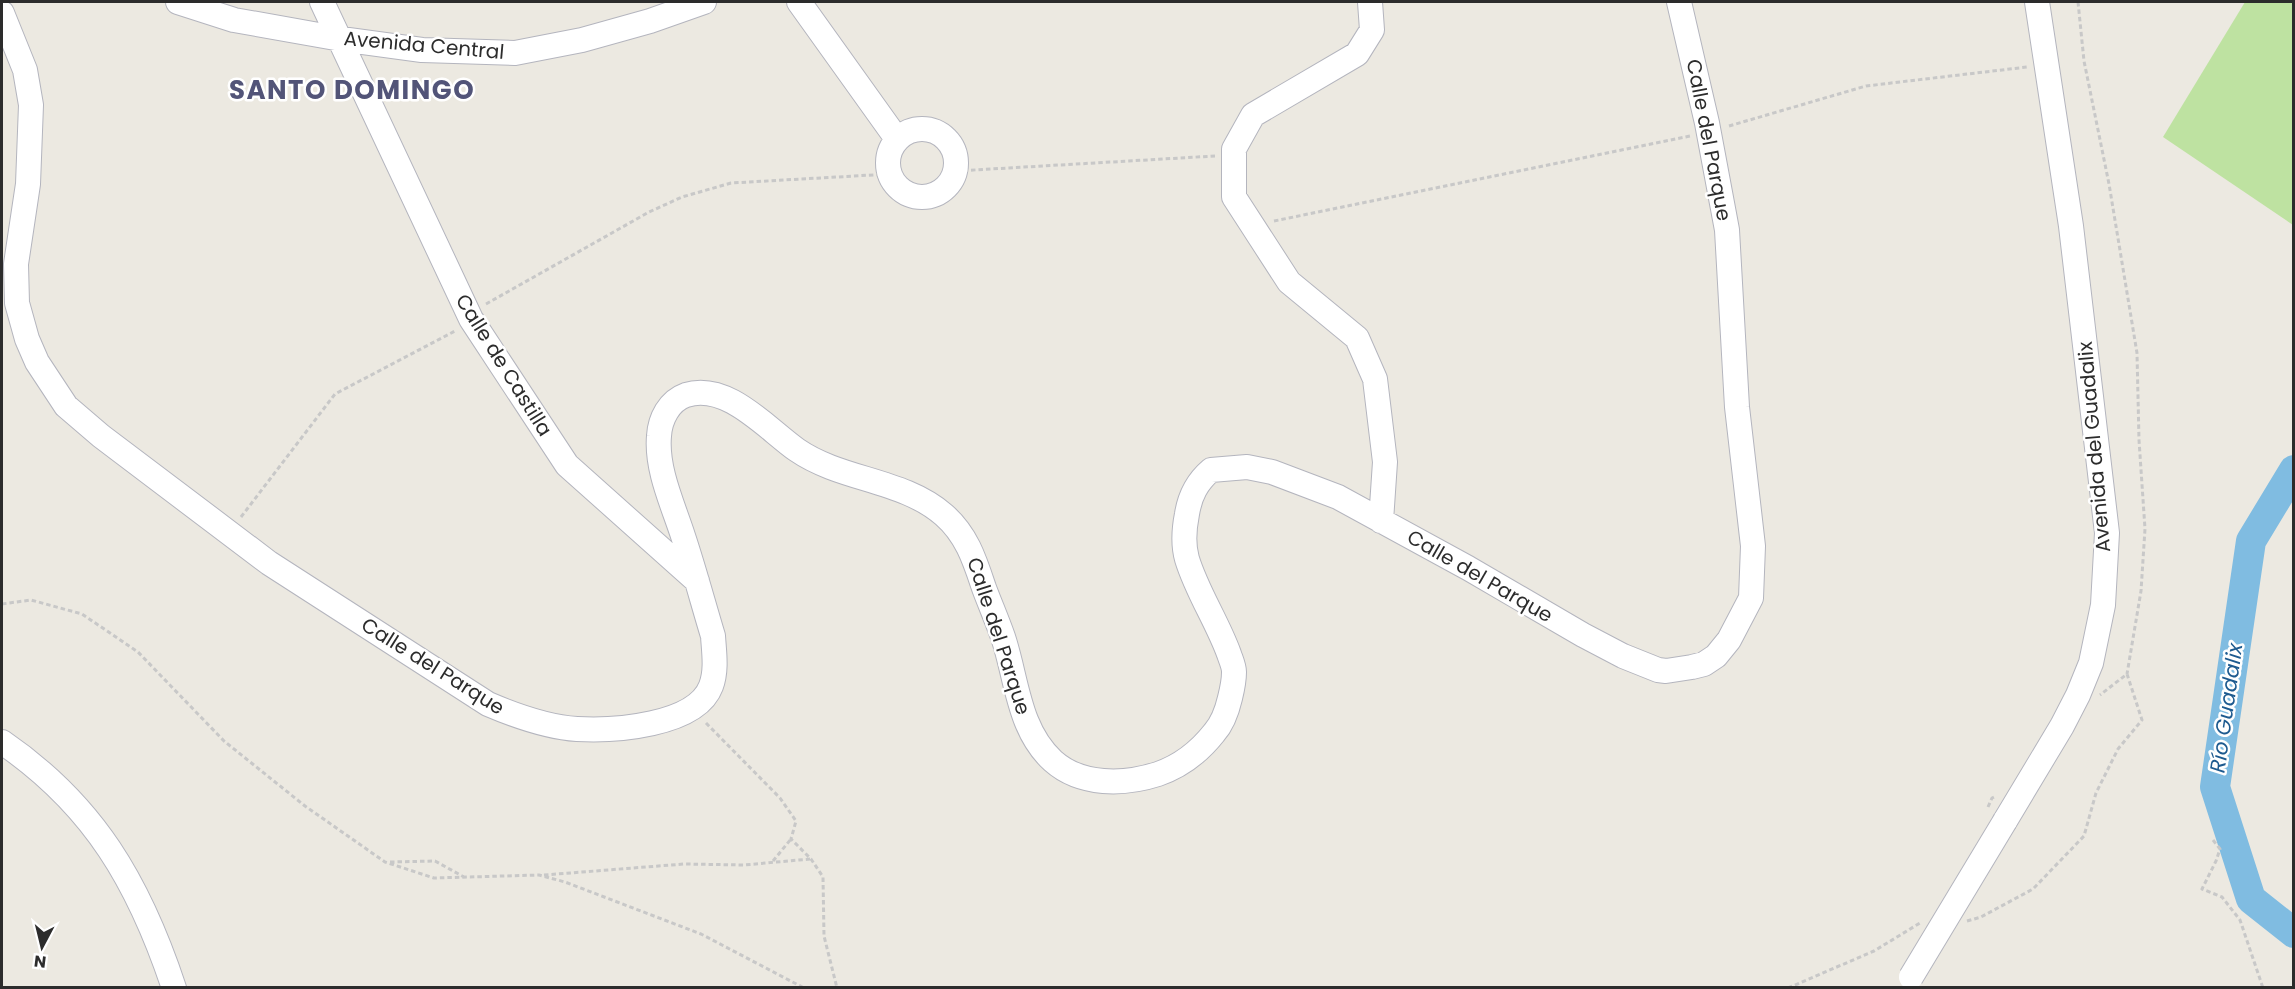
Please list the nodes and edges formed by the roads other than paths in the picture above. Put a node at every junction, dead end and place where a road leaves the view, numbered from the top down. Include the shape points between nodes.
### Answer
1 (178, 2) edge
2 (322, 2) edge
3 (704, 2) edge
4 (799, 2) edge
5 (1370, 2) edge
6 (1679, 2) edge
7 (2037, 2) edge
8 (2, 13) edge
9 (341, 39) junction
10 (897, 139) junction
11 (1382, 521) junction
12 (697, 581) junction
13 (2, 742) edge
14 (1908, 982) edge
15 (174, 987) edge

1 - 9 street, Avenida Central via 234,20
2 - 9 street, Calle de Castilla
3 - 9 street, Avenida Central via 582,40 514,53 422,50
4 - 10 street
5 - 11 street via 1372,30 1357,54 1253,115 1234,149 1234,197 1289,282 1357,338 1375,379 1385,462
6 - 11 street, Calle del Parque via 1727,230 1737,407 1753,546 1751,598 1729,640 1716,656 1680,670 1666,671 1644,664 1583,635
7 - 14 street, Avenida del Guadalix, bridge via 2072,226 2107,533 2103,605 2091,663 2078,695
8 - 12 street, Calle del Parque via 25,70 31,105 16,303 37,362 66,406 269,563 488,704 518,717 576,729 606,729 671,719 702,700 710,687 715,657
9 - 12 street, Calle de Castilla via 471,318 567,465
10 - 10 street via 889,153 888,170 895,185 909,195 925,198 941,193 953,181 958,165 954,148 944,135 920,129
11 - 12 street, Calle del Parque via 1338,497 1272,472 1247,467 1211,470 1195,488 1184,529 1192,575 1234,670 1227,711 1206,744 1185,762 1160,773 1115,782 1069,772 1036,742 1017,695 1004,638 976,562 967,542 944,516 909,494 832,469 806,456 738,405 713,393 685,395 676,401 663,418 658,434 666,482
13 - 15 street via 22,755 97,828 139,896

